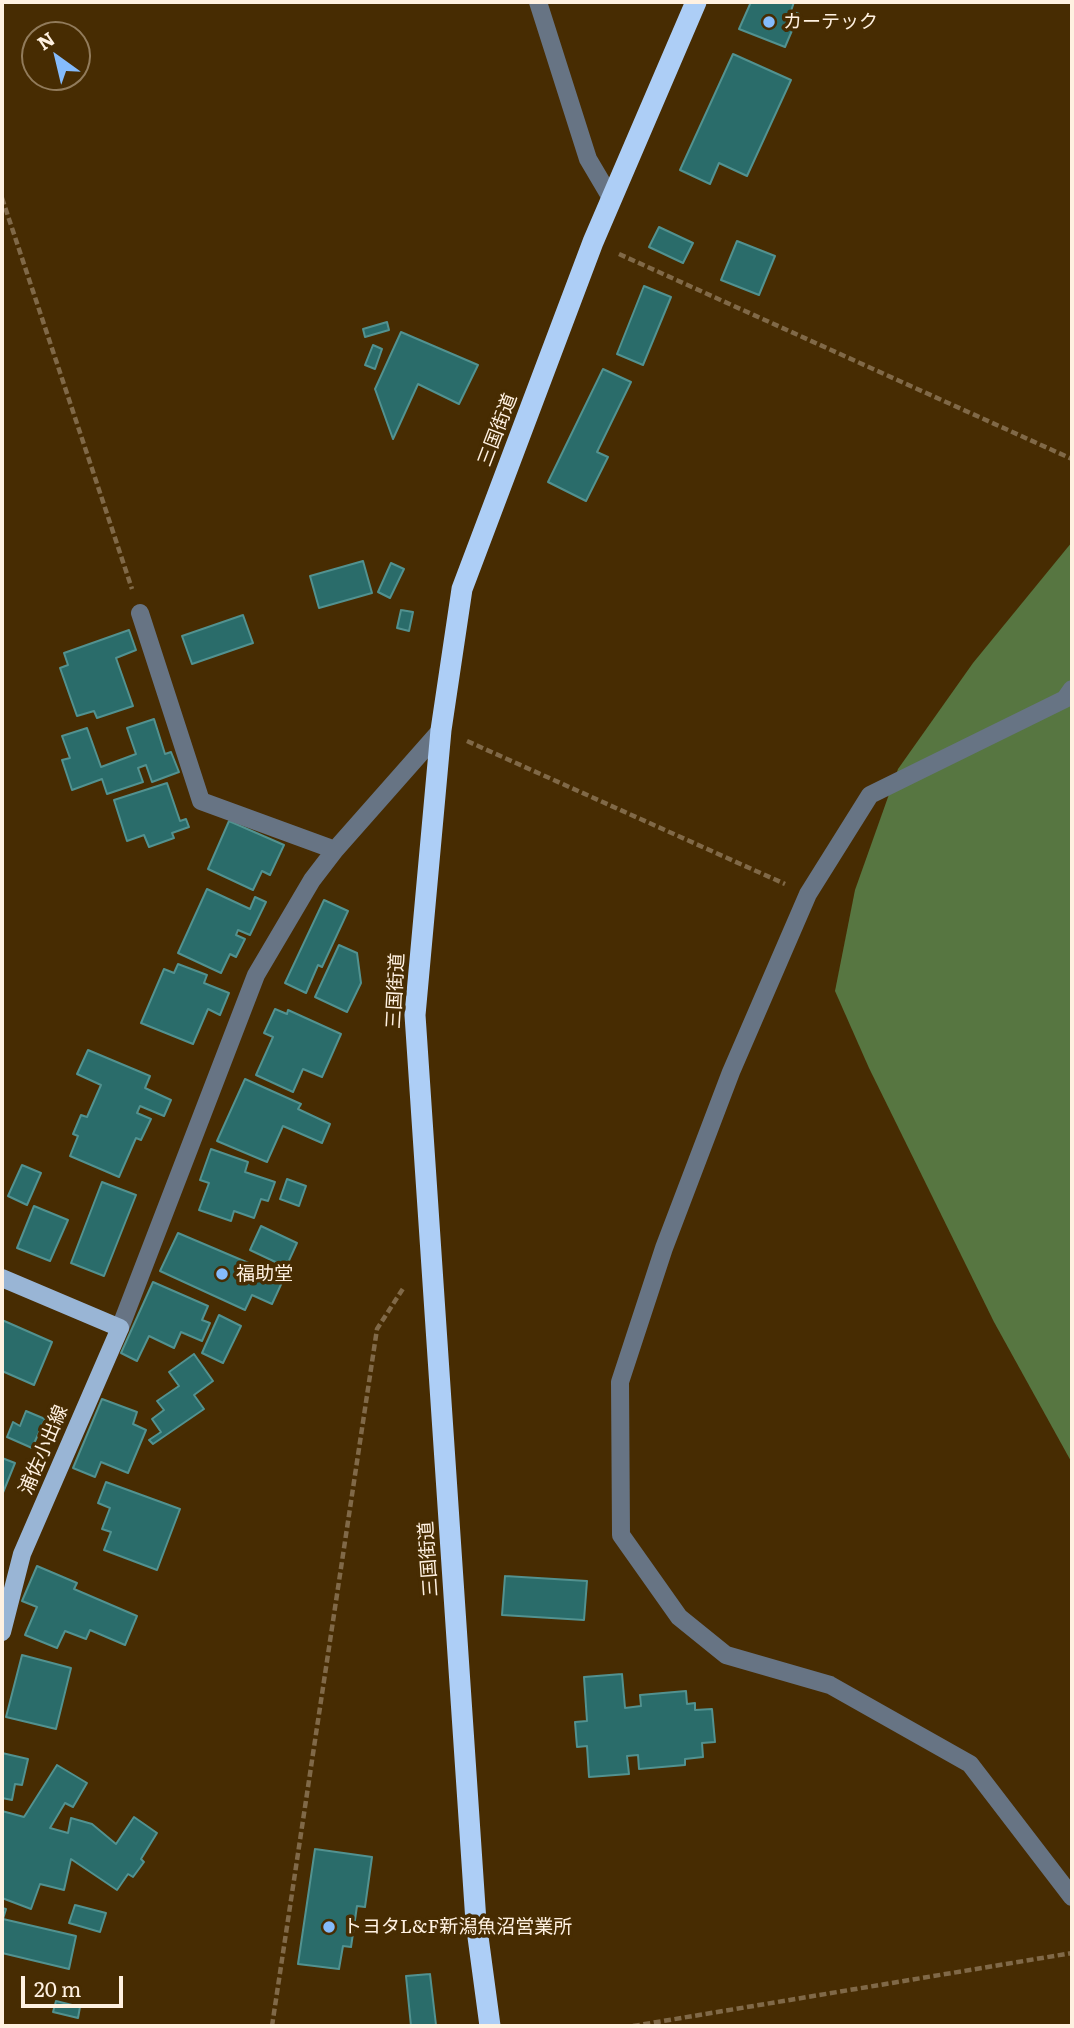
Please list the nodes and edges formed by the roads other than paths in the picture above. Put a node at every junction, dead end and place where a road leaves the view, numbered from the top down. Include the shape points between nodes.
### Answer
1 (538, 2) edge
2 (696, 2) edge
3 (611, 198) junction
4 (139, 613) road end
5 (1072, 689) edge
6 (441, 730) junction
7 (335, 850) junction
8 (2, 1278) edge
9 (120, 1328) junction
10 (6, 1599) edge
11 (2, 1632) edge
12 (1072, 1897) edge
13 (490, 2026) edge

1 - 3 street via 588,159
2 - 3 highway, 三国街道
3 - 6 highway, 三国街道 via 463,589
4 - 7 street via 201,801
5 - 12 street via 1065,699 870,795 808,894 730,1072 620,1382 621,1535 679,1617 726,1655 830,1685 970,1764
6 - 7 street
6 - 13 highway, 三国街道 via 415,1016 476,1922
7 - 9 street via 256,975
8 - 9 main road
9 - 10 main road, 浦佐小出線
10 - 11 main road, 浦佐小出線

